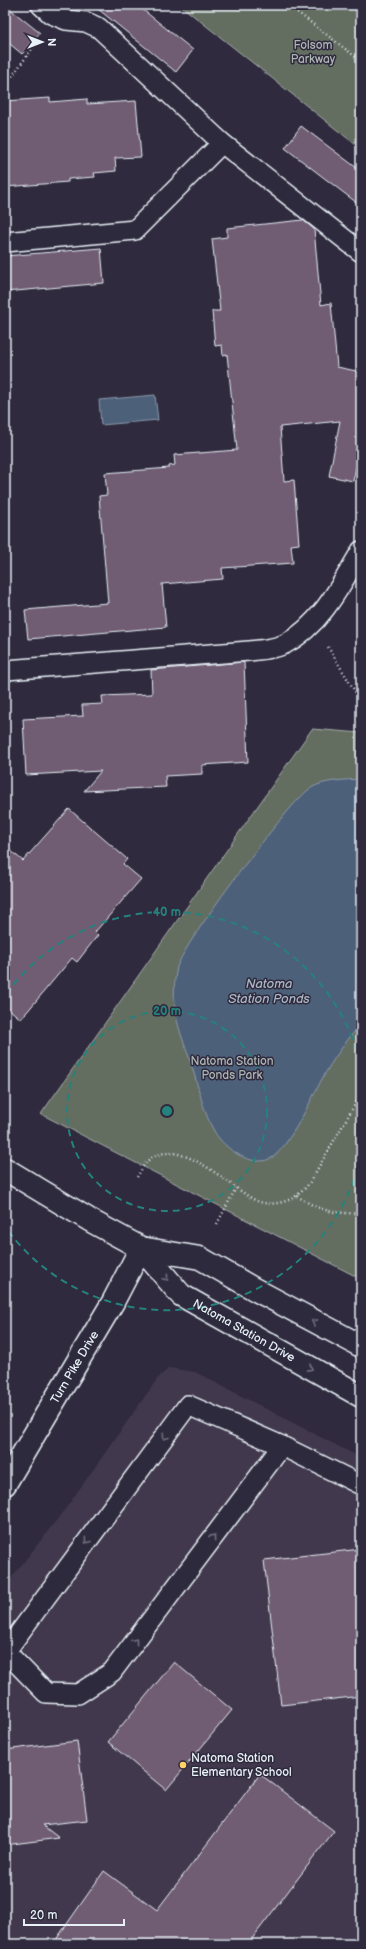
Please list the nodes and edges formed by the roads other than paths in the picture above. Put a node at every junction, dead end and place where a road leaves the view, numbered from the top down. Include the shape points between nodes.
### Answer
1 (41, 5) edge
2 (222, 143) junction
3 (5, 242) edge
4 (361, 252) edge
5 (361, 551) edge
6 (5, 672) edge
7 (5, 1169) edge
8 (141, 1248) junction
9 (361, 1346) edge
10 (361, 1396) edge
11 (282, 1446) junction
12 (5, 1484) edge
13 (361, 1485) edge
14 (5, 1651) edge

1 - 2 lane via 66,20 86,22 99,28
2 - 3 lane via 135,230
2 - 4 lane
5 - 6 lane via 332,600 303,632 284,644 264,649
7 - 8 street, Natoma Station Drive
9 -> 8 street, Natoma Station Drive via 200,1258
8 -> 10 street, Natoma Station Drive via 181,1296
8 - 12 street, Turn Pike Drive via 113,1302
11 - 13 lane
11 -> 14 lane via 188,1405
14 -> 11 lane via 46,1693 78,1694 112,1672

